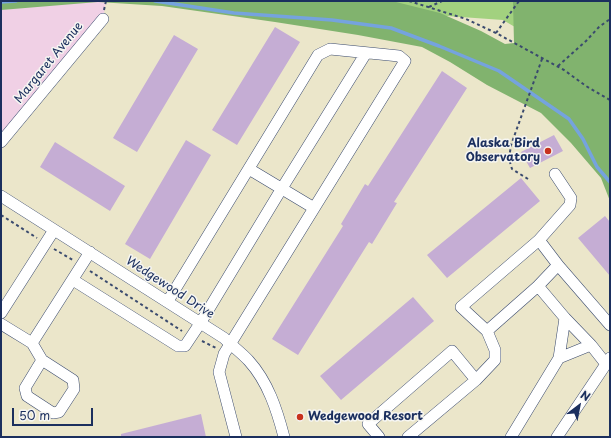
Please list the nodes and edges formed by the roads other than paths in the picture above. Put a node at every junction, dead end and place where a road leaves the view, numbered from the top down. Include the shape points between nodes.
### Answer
1 (104, 14) road end
2 (366, 53) junction
3 (1, 142) edge
4 (249, 169) junction
5 (554, 174) dead end
6 (281, 189) junction
7 (1, 196) edge
8 (314, 208) junction
9 (54, 230) junction
10 (539, 240) junction
11 (90, 252) junction
12 (558, 265) junction
13 (73, 280) junction
14 (538, 286) junction
15 (168, 301) junction
16 (1, 313) edge
17 (565, 318) junction
18 (201, 322) junction
19 (1, 324) edge
20 (610, 325) edge
21 (487, 331) junction
22 (32, 343) junction
23 (230, 343) junction
24 (591, 345) junction
25 (559, 358) junction
26 (42, 360) junction
27 (608, 362) edge
28 (476, 380) junction
29 (236, 437) edge
30 (284, 437) edge
31 (379, 437) edge
32 (408, 437) edge
33 (511, 437) edge
34 (557, 437) edge

1 - 3 street, Margaret Avenue
2 - 4 street via 330,49 318,55
2 - 6 street
2 - 8 street via 399,56 406,61
4 - 6 street
4 - 15 street
5 - 10 street via 571,198 570,205
6 - 8 street
6 - 18 street
7 - 9 street, Wedgewood Drive
8 - 23 street
9 - 11 street, Wedgewood Drive
9 - 16 street
10 - 12 street
10 - 21 street via 461,307
11 - 13 street
11 - 15 street, Wedgewood Drive
12 - 14 street
12 - 20 street
13 - 18 street via 178,346 185,346
13 - 22 street
14 - 17 street
14 - 21 street
15 - 18 street, Wedgewood Drive
17 - 24 street
17 - 25 street
18 - 23 street, Wedgewood Drive
19 - 22 street
21 - 28 street via 495,350 495,360
22 - 26 street
23 - 29 street via 219,372
23 - 30 street, Wedgewood Drive via 264,382 278,414
24 - 25 street
24 - 27 street
25 - 33 street
26 - 26 street via 25,388 27,396 53,413 60,412 74,389 72,380
27 - 34 street
28 - 31 street via 452,351 368,424
28 - 32 street

